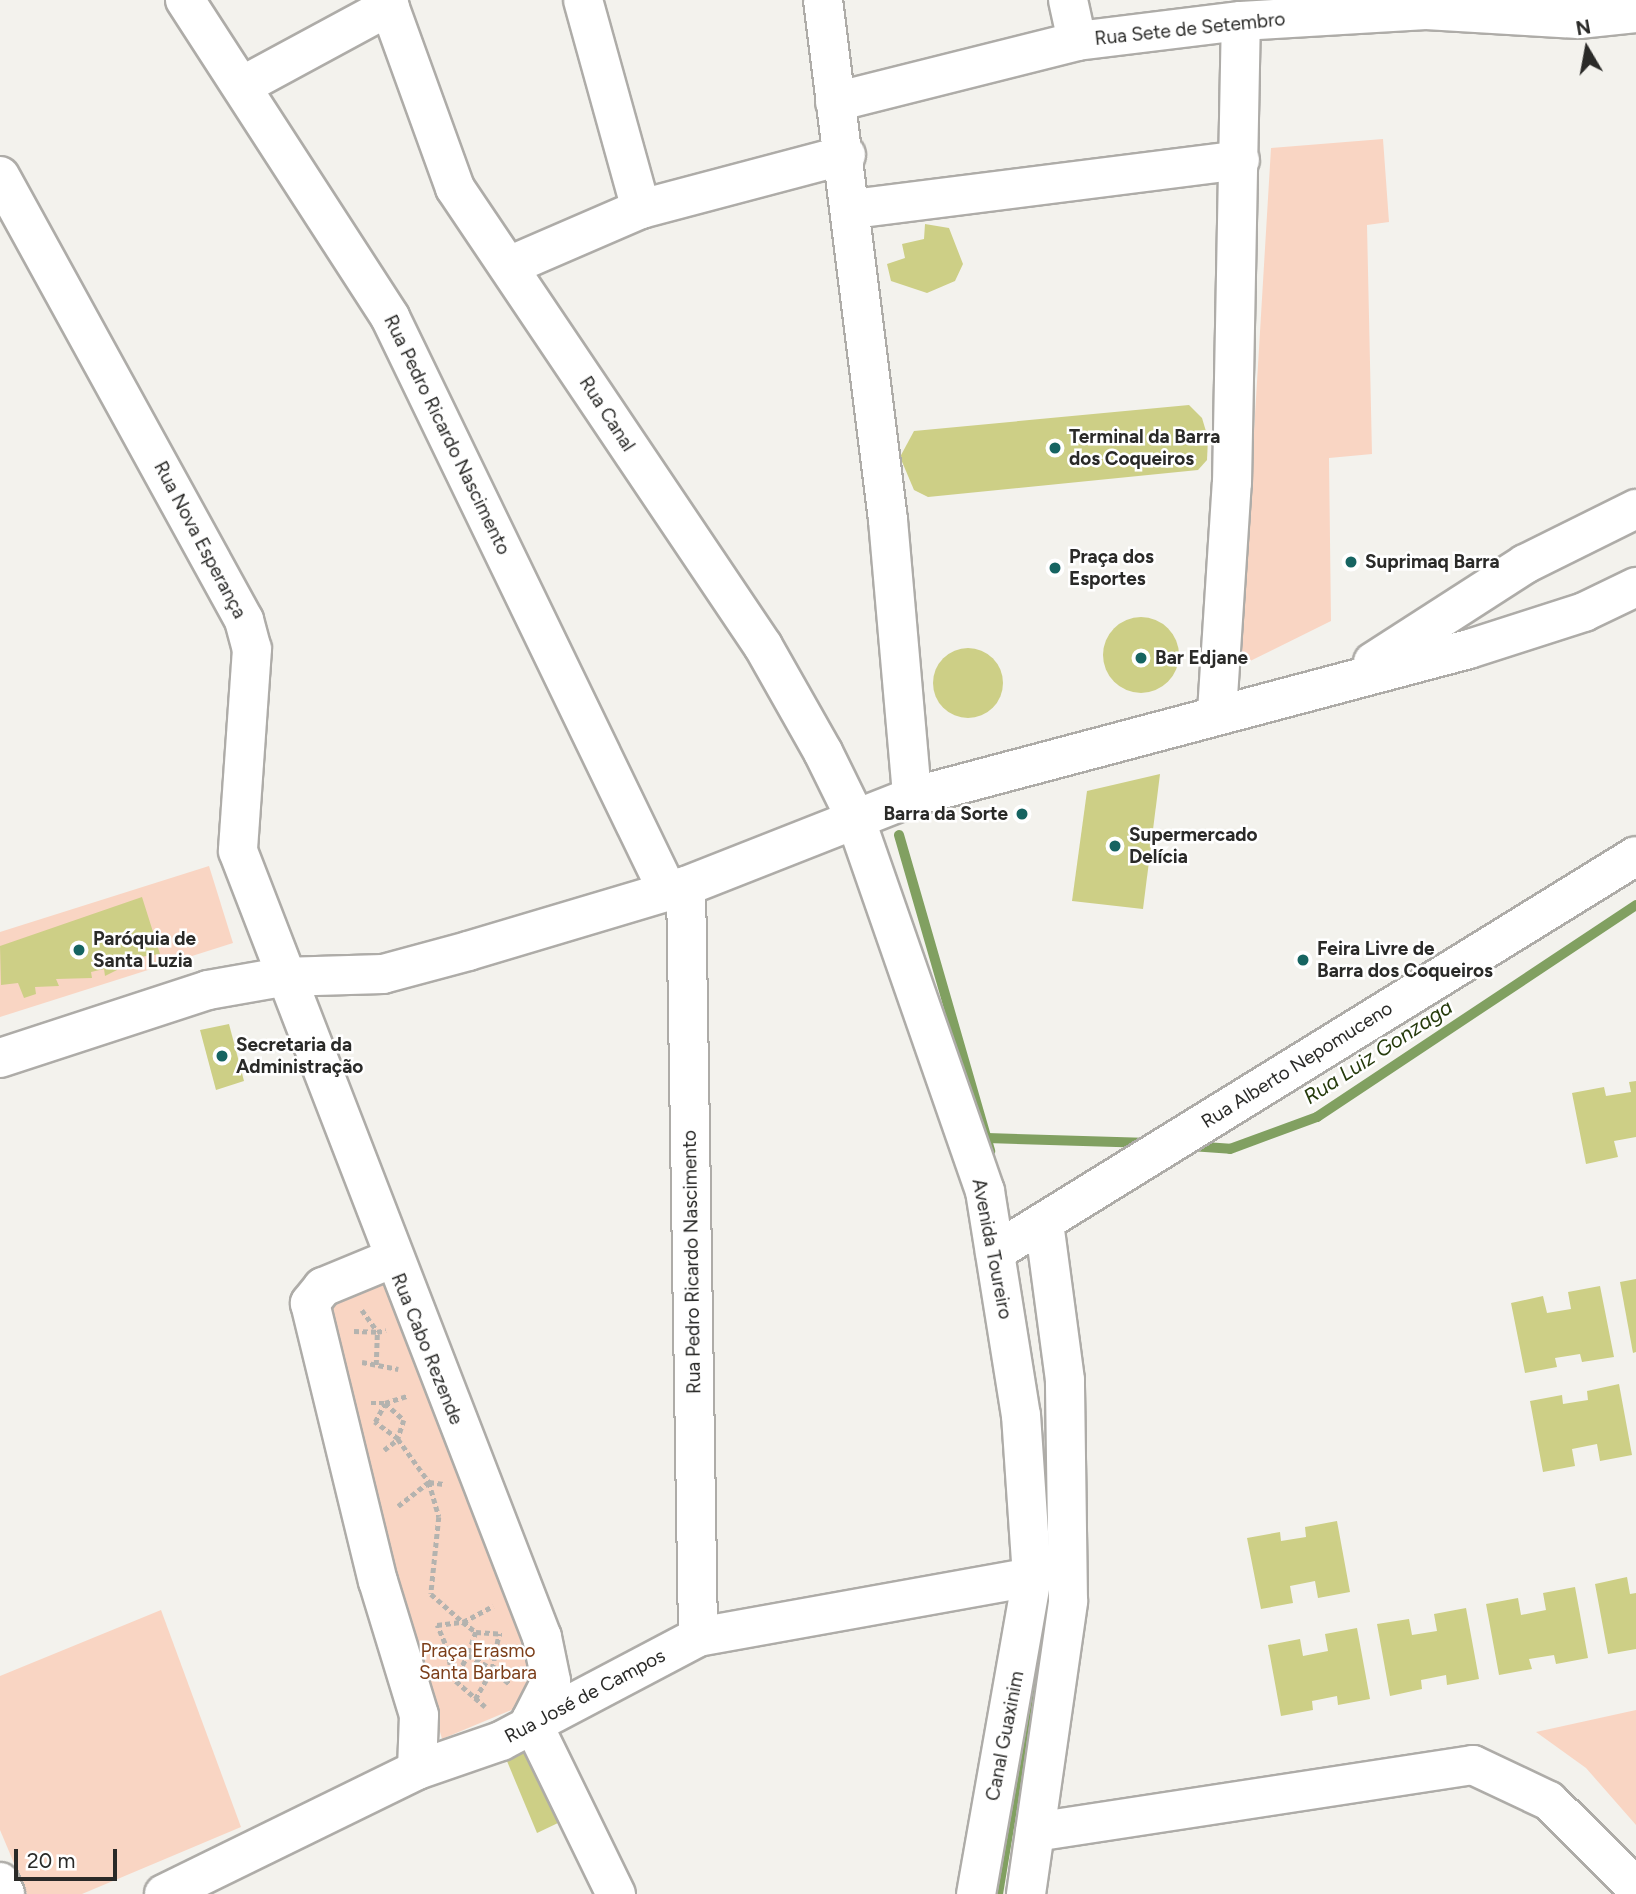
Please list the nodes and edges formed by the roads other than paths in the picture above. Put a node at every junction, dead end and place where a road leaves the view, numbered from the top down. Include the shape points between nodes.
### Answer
1 (185, 0) edge
2 (583, 0) edge
3 (823, 0) edge
4 (1068, 0) edge
5 (389, 3) edge
6 (1425, 5) edge
7 (1636, 13) edge
8 (1241, 21) junction
9 (1077, 41) junction
10 (242, 86) junction
11 (835, 102) junction
12 (846, 155) junction
13 (1240, 160) junction
14 (0, 176) edge
15 (640, 209) junction
16 (853, 209) junction
17 (509, 266) junction
18 (1636, 509) edge
19 (1636, 587) edge
20 (1471, 597) junction
21 (1489, 643) junction
22 (1351, 677) junction
23 (1217, 712) junction
24 (912, 797) junction
25 (854, 815) junction
26 (1636, 856) edge
27 (677, 889) junction
28 (282, 977) junction
29 (0, 1058) edge
30 (1044, 1223) junction
31 (995, 1252) junction
32 (391, 1259) junction
33 (1032, 1577) junction
34 (698, 1637) junction
35 (513, 1718) junction
36 (417, 1770) junction
37 (1035, 1832) junction
38 (0, 1882) edge
39 (1636, 1887) edge
40 (5, 1894) edge
41 (164, 1894) edge
42 (617, 1894) edge
43 (976, 1894) edge
44 (1026, 1894) edge

1 - 10 street, Rua Pedro Ricardo Nascimento
2 - 15 street
3 - 11 street
4 - 9 street
5 - 10 street
5 - 17 street, Rua Canal via 455,188
6 - 7 street, Rua Sete de Setembro via 1579,19
6 - 8 street, Rua Sete de Setembro
8 - 9 street, Rua Sete de Setembro
8 - 13 street
9 - 11 street, Rua Sete de Setembro
10 - 27 street, Rua Pedro Ricardo Nascimento via 390,317
11 - 12 street
12 - 15 street
12 - 16 street
13 - 16 street
13 - 23 street via 1232,483
14 - 28 street, Rua Nova Esperança via 244,620 252,649 238,851
15 - 17 street
16 - 24 street
17 - 25 street, Rua Canal via 763,646
18 - 20 street
19 - 21 street
20 - 21 street
20 - 22 street
21 - 22 street
22 - 23 street
23 - 24 street
24 - 25 street
25 - 27 street
25 - 31 street, Avenida Toureiro via 985,1191
26 - 30 street, Rua Alberto Nepomuceno
27 - 28 street via 383,974
27 - 34 street, Rua Pedro Ricardo Nascimento
28 - 29 street via 208,990
28 - 32 street, Rua Cabo Rezende
30 - 31 street, Rua Alberto Nepomuceno
30 - 37 street via 1065,1380 1068,1601
31 - 33 street, Avenida Toureiro via 1021,1415
32 - 35 street, Rua Cabo Rezende via 523,1590 551,1681
32 - 36 street via 313,1293 311,1315 419,1715
33 - 34 street, Rua José de Campos
33 - 43 street, Canal Guaxinim
34 - 35 street, Rua José de Campos
35 - 36 street, Rua José de Campos via 502,1741
35 - 42 street
36 - 41 street, Rua José de Campos
37 - 39 street via 1473,1766 1549,1801
37 - 44 street
38 - 40 street

